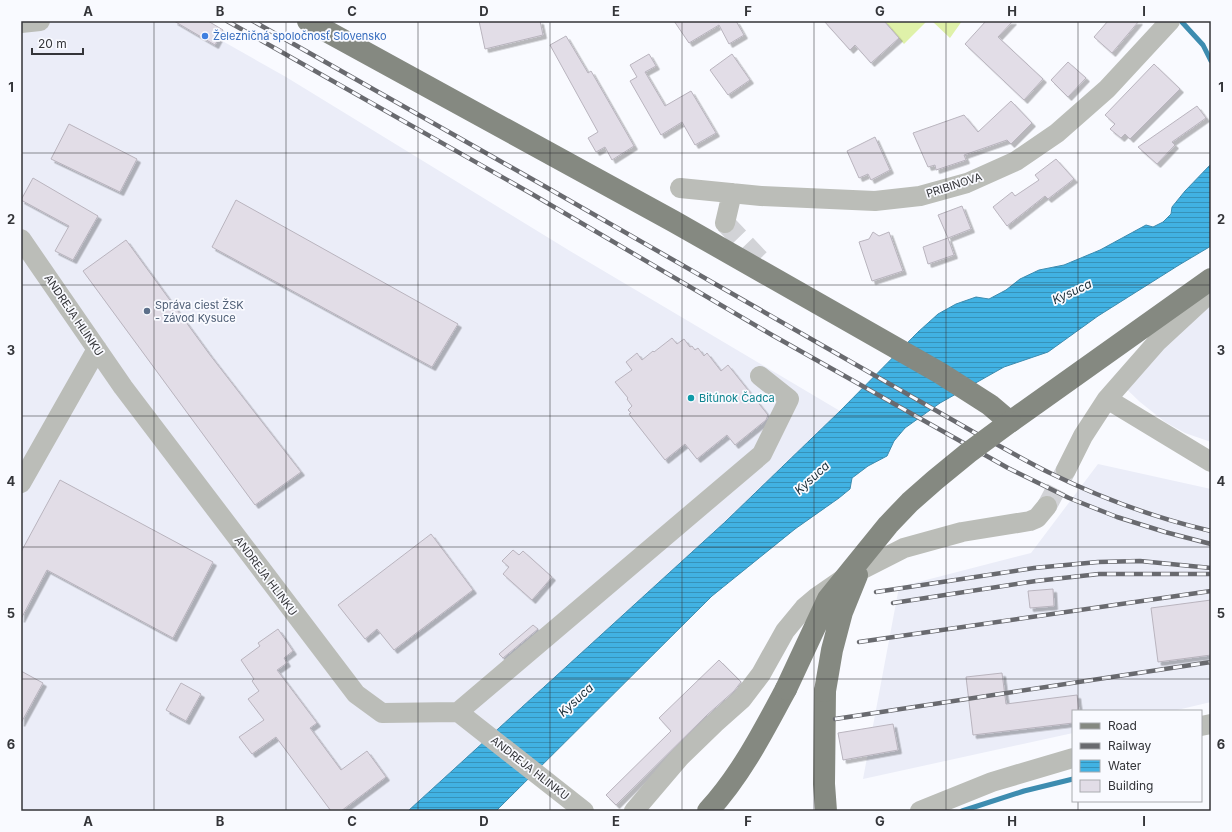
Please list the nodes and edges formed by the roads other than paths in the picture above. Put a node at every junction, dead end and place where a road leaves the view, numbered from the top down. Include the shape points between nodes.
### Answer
1 (40, 21) edge
2 (308, 21) edge
3 (1169, 22) edge
4 (21, 23) edge
5 (680, 188) dead end
6 (732, 193) junction
7 (725, 223) dead end
8 (21, 239) edge
9 (1211, 279) edge
10 (1211, 292) edge
11 (97, 349) junction
12 (760, 376) dead end
13 (1107, 399) junction
14 (1010, 422) junction
15 (1206, 455) edge
16 (1066, 470) tunnel mouth
17 (21, 483) edge
18 (1047, 506) tunnel mouth
19 (869, 548) junction
20 (465, 717) junction
21 (1072, 758) edge
22 (578, 806) edge
23 (634, 811) edge
24 (708, 811) edge
25 (826, 811) edge
26 (920, 811) edge

1 - 4 street
2 - 14 main road via 673,221 940,373 990,404
3 - 6 street, PRIBINOVA via 1107,89 1057,133 1016,161 967,183 920,196 875,201
5 - 6 street, PRIBINOVA
6 - 7 street
8 - 11 street, ANDREJA HLINKU
9 - 14 main road
10 - 13 street via 1157,342
11 - 17 street
11 - 20 street, ANDREJA HLINKU via 123,387 356,694 382,713
12 - 20 street via 789,399 762,454
13 - 15 street
13 - 16 street via 1083,436
14 - 19 main road, bridge via 968,453 910,502
18 - 23 street via 1037,518 1030,521 962,532 904,548 843,580 818,597 804,608 786,631 762,674 742,699 680,757
19 - 24 main road, bridge via 828,600 765,729 740,770
19 - 25 main road, bridge via 842,612 825,691
20 - 22 street, ANDREJA HLINKU
21 - 26 street via 992,782

